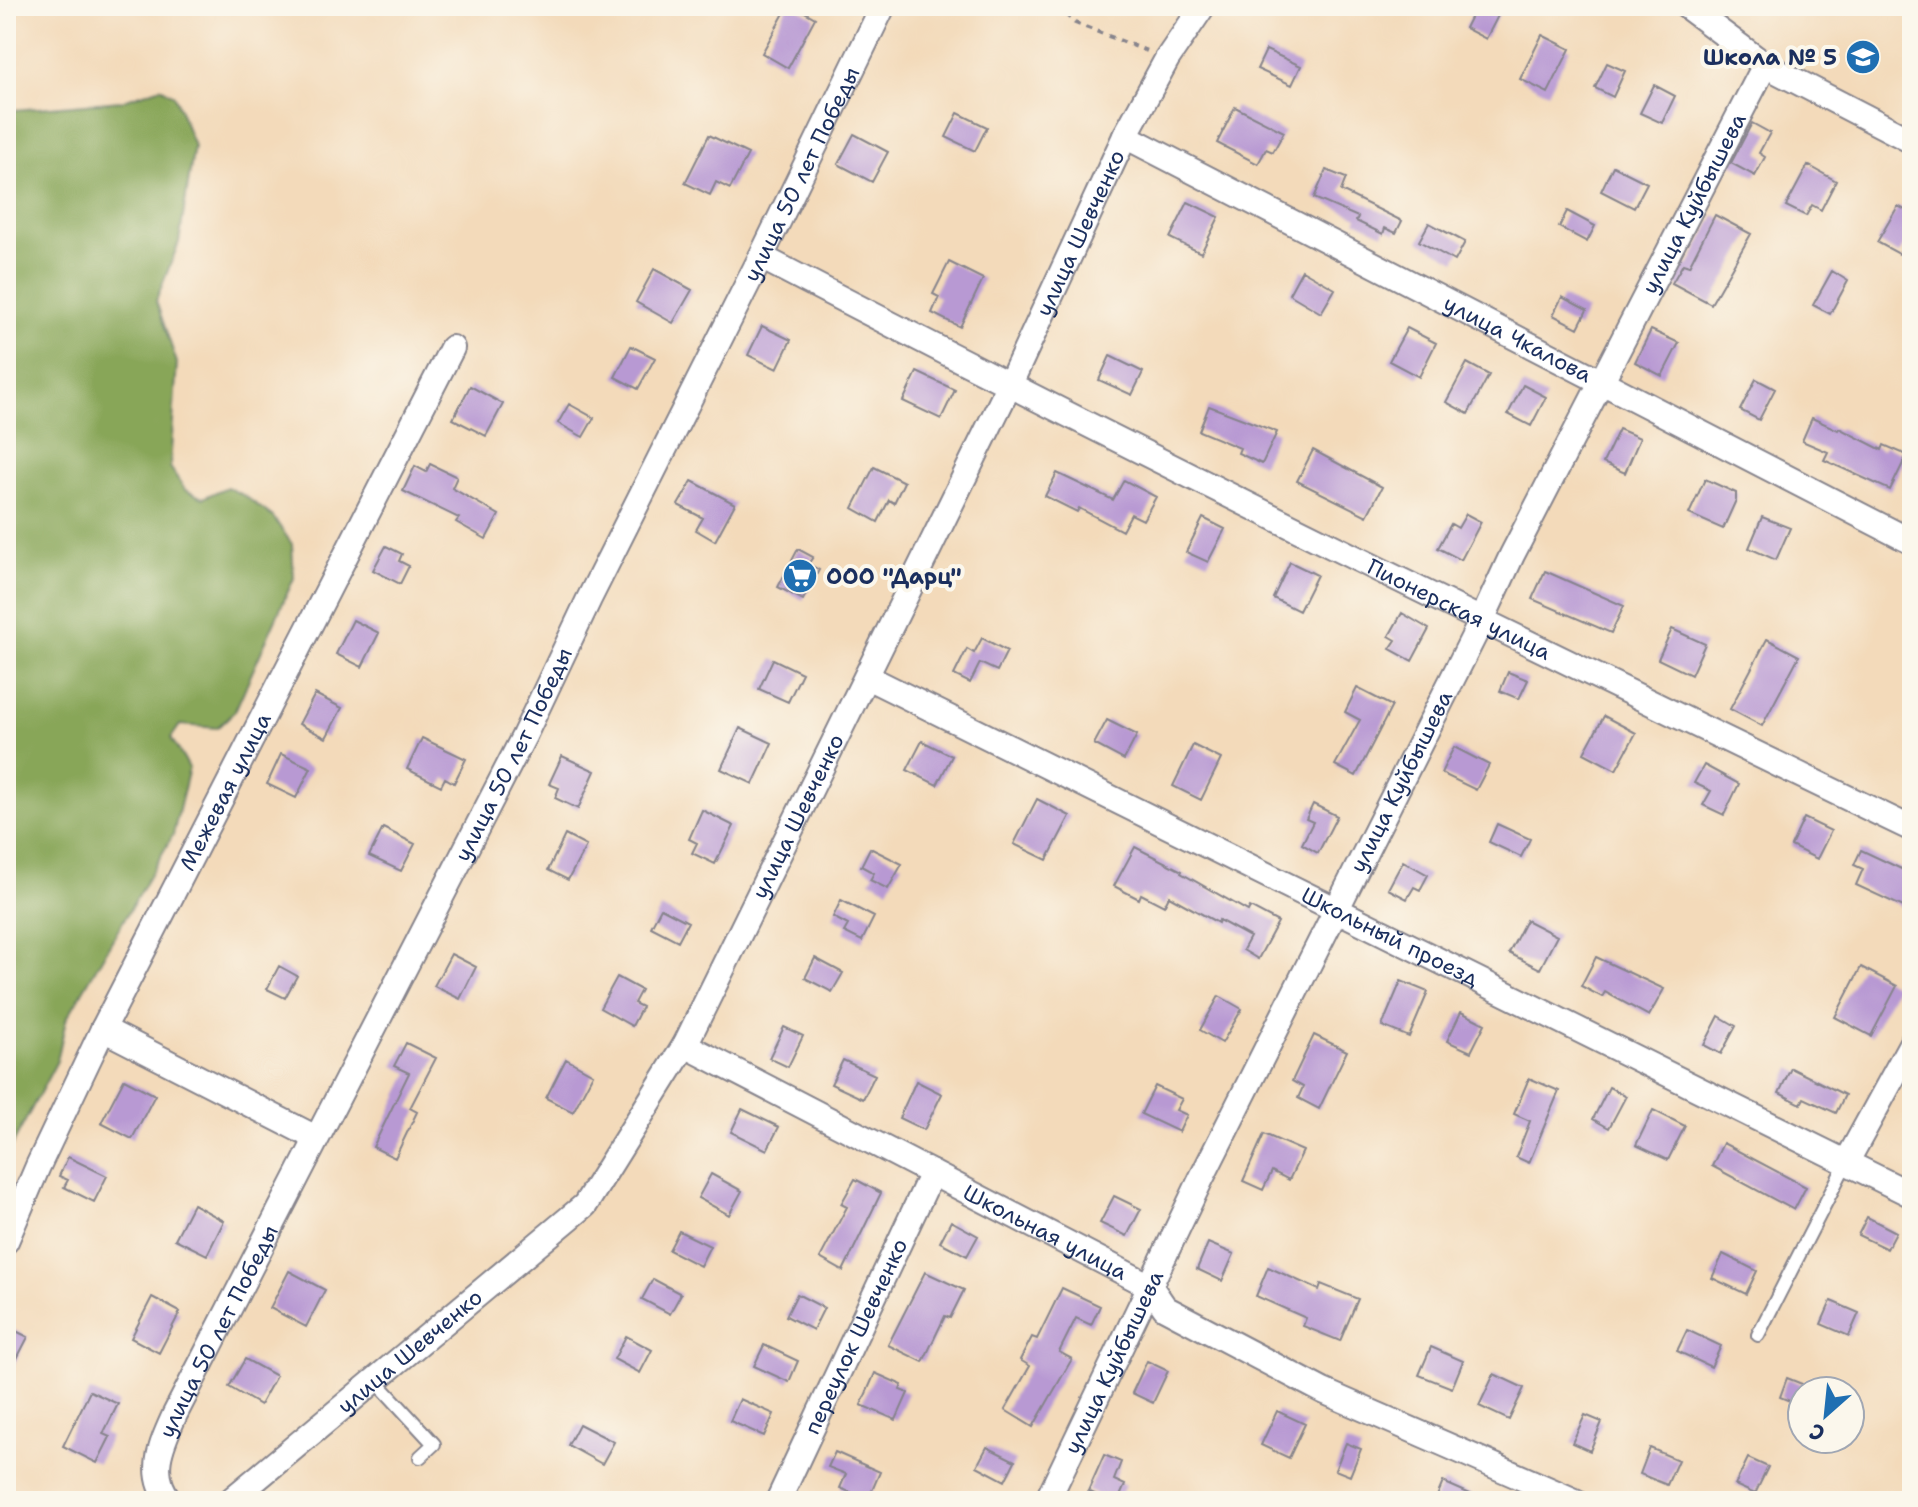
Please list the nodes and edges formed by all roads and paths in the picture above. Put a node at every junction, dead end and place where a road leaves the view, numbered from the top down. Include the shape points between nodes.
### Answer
1 (883, 6) edge
2 (1057, 6) edge
3 (1203, 6) edge
4 (1686, 6) edge
5 (1167, 59) junction
6 (1765, 65) junction
7 (1125, 136) junction
8 (1912, 141) edge
9 (761, 257) junction
10 (452, 348) dead end
11 (1601, 382) junction
12 (1009, 386) junction
13 (1912, 542) edge
14 (1481, 622) junction
15 (867, 677) junction
16 (1912, 829) edge
17 (1337, 910) junction
18 (103, 1029) junction
19 (1912, 1042) edge
20 (685, 1045) junction
21 (316, 1138) junction
22 (1846, 1163) junction
23 (932, 1173) junction
24 (1912, 1195) edge
25 (6, 1241) edge
26 (1150, 1286) junction
27 (1758, 1335) dead end
28 (375, 1380) junction
29 (420, 1457) dead end
30 (170, 1501) edge
31 (230, 1501) edge
32 (778, 1501) edge
33 (1047, 1501) edge
34 (1575, 1501) edge

1 - 9 street, улица 50 лет Победы
2 - 5 path via 1075,23
3 - 5 street, улица Шевченко
4 - 6 street
5 - 7 street, улица Шевченко
6 - 8 street
6 - 11 street, улица Куйбышева
7 - 11 street, улица Чкалова
7 - 12 street, улица Шевченко
9 - 12 street, Пионерская улица
9 - 21 street, улица 50 лет Победы via 524,736
10 - 18 street, Межевая улица
11 - 13 street, улица Чкалова
11 - 14 street, улица Куйбышева
12 - 14 street, Пионерская улица
12 - 15 street, улица Шевченко
14 - 16 street, Пионерская улица
14 - 17 street, улица Куйбышева
15 - 17 street, Школьный проезд
15 - 20 street, улица Шевченко
17 - 22 street, Школьный проезд
17 - 26 street, улица Куйбышева
18 - 21 street
18 - 25 street, Межевая улица
19 - 22 street
20 - 23 street, Школьная улица
20 - 28 street, улица Шевченко via 585,1205
21 - 30 street, улица 50 лет Победы via 164,1440 156,1466
22 - 24 street, Школьный проезд
22 - 27 lane
23 - 26 street, Школьная улица
23 - 32 street, переулок Шевченко
26 - 33 street, улица Куйбышева
26 - 34 street, Школьная улица via 1165,1308 1323,1391
28 - 29 lane via 434,1444
28 - 31 street, улица Шевченко

